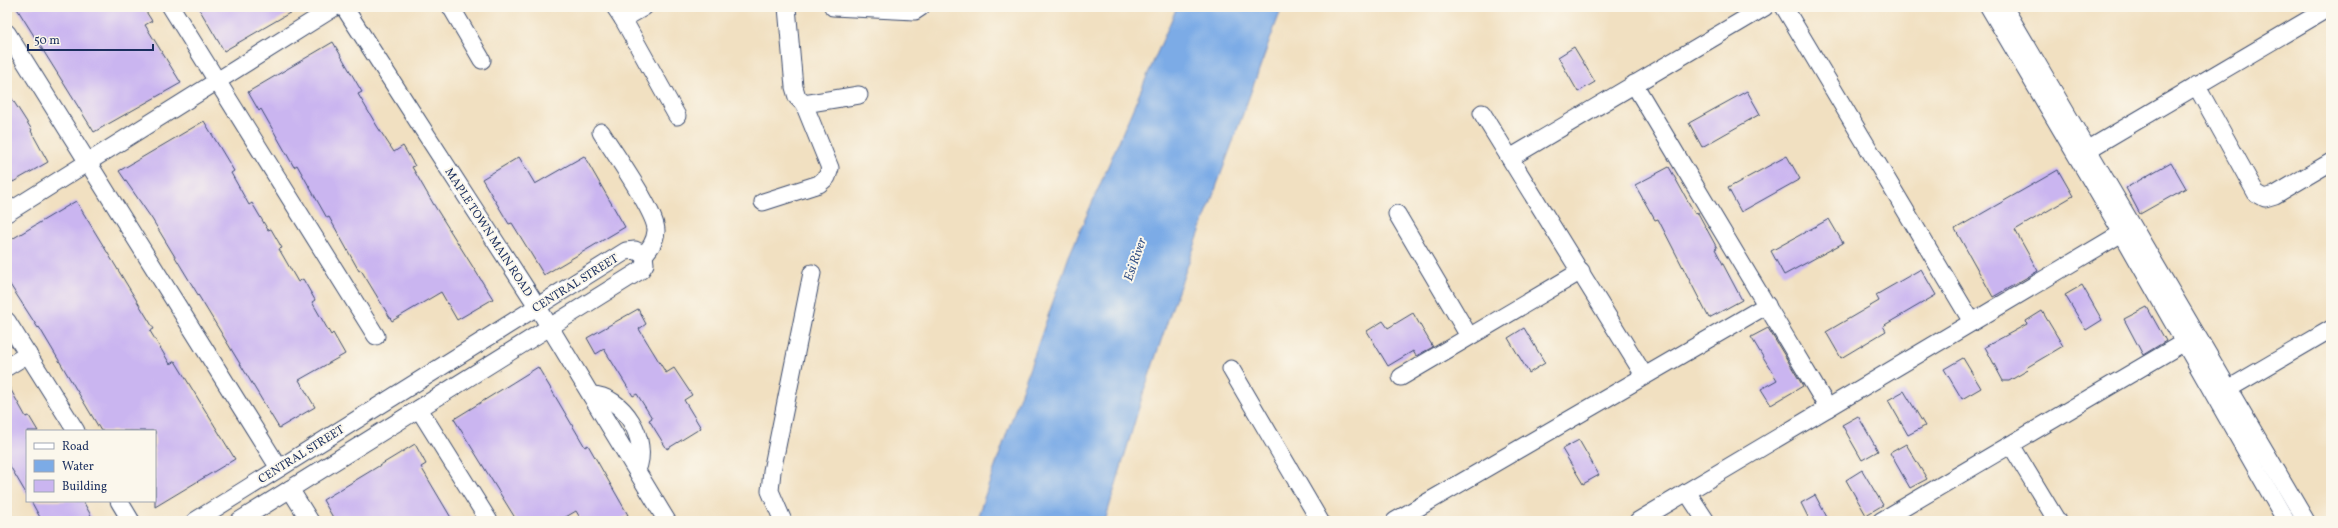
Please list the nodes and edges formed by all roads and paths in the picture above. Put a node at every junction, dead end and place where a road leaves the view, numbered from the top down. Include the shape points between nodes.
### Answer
1 (171, 7) edge
2 (335, 7) edge
3 (344, 7) edge
4 (451, 7) edge
5 (644, 7) edge
6 (787, 7) edge
7 (833, 7) edge
8 (921, 7) edge
9 (1765, 7) edge
10 (1784, 7) edge
11 (1989, 7) edge
12 (2004, 7) edge
13 (2330, 7) edge
14 (619, 13) edge
15 (7, 33) edge
16 (482, 60) dead end
17 (217, 81) junction
18 (1634, 84) junction
19 (2196, 85) junction
20 (859, 95) dead end
21 (804, 104) junction
22 (1482, 113) dead end
23 (677, 116) dead end
24 (601, 132) dead end
25 (2089, 149) junction
26 (1510, 158) junction
27 (2331, 162) edge
28 (87, 163) junction
29 (763, 202) dead end
30 (7, 213) edge
31 (1397, 214) dead end
32 (2128, 229) junction
33 (644, 255) junction
34 (1581, 271) junction
35 (812, 273) dead end
36 (1767, 305) junction
37 (537, 306) junction
38 (7, 321) edge
39 (1972, 322) junction
40 (550, 327) junction
41 (2331, 329) edge
42 (376, 336) dead end
43 (1469, 336) junction
44 (2191, 339) junction
45 (28, 354) junction
46 (7, 367) edge
47 (1231, 369) dead end
48 (1644, 375) junction
49 (1401, 377) dead end
50 (2222, 392) junction
51 (1828, 408) junction
52 (419, 409) junction
53 (75, 430) edge
54 (334, 433) junction
55 (2011, 445) junction
56 (347, 454) junction
57 (279, 468) junction
58 (290, 489) junction
59 (1687, 492) junction
60 (120, 502) edge
61 (219, 506) junction
62 (131, 521) edge
63 (195, 521) edge
64 (229, 521) edge
65 (239, 521) edge
66 (310, 521) edge
67 (489, 521) edge
68 (667, 521) edge
69 (783, 521) edge
70 (1320, 521) edge
71 (1395, 521) edge
72 (1638, 521) edge
73 (1706, 521) edge
74 (1881, 521) edge
75 (2057, 521) edge
76 (2286, 521) edge
77 (2306, 521) edge

1 - 17 street
2 - 17 street
3 - 37 street, MAPLE TOWN MAIN ROAD
4 - 16 street
5 - 14 street
6 - 21 street via 794,87 797,97
7 - 8 street via 915,11
9 - 18 street
10 - 39 street
11 - 32 street
12 - 25 street
13 - 19 street
14 - 23 street
15 - 28 street
17 - 28 street
17 - 42 street
18 - 26 street
18 - 36 street
19 - 25 street
19 - 27 street via 2260,196 2265,198 2275,195
20 - 21 street
21 - 29 street via 830,168 827,177 819,184
22 - 26 street
24 - 33 street via 650,212 656,230 652,246
25 - 32 street
26 - 34 street
28 - 30 street
28 - 57 street
31 - 43 street
32 - 39 street
32 - 44 street
33 - 37 street, CENTRAL STREET via 635,250 626,251
33 - 40 street, CENTRAL STREET via 645,264 641,270
34 - 43 street
34 - 48 street
35 - 69 street via 772,471 770,491
36 - 48 street
36 - 51 street
37 - 40 street, MAPLE TOWN MAIN ROAD
37 - 54 street, CENTRAL STREET
38 - 45 street
39 - 51 street
40 - 52 street, CENTRAL STREET
40 - 68 street, MAPLE TOWN MAIN ROAD
41 - 50 street
43 - 49 street
44 - 50 street
44 - 55 street
45 - 46 street
45 - 53 street
47 - 70 street
48 - 71 street
50 - 76 street
50 - 77 street
51 - 59 street
52 - 56 street, CENTRAL STREET
52 - 67 street
54 - 56 street
54 - 57 street, CENTRAL STREET
55 - 74 street
55 - 75 street
56 - 58 street, CENTRAL STREET
57 - 61 street, CENTRAL STREET
58 - 65 street, CENTRAL STREET
58 - 66 street
59 - 72 street
59 - 73 street
60 - 62 street
61 - 63 street, CENTRAL STREET
61 - 64 street

